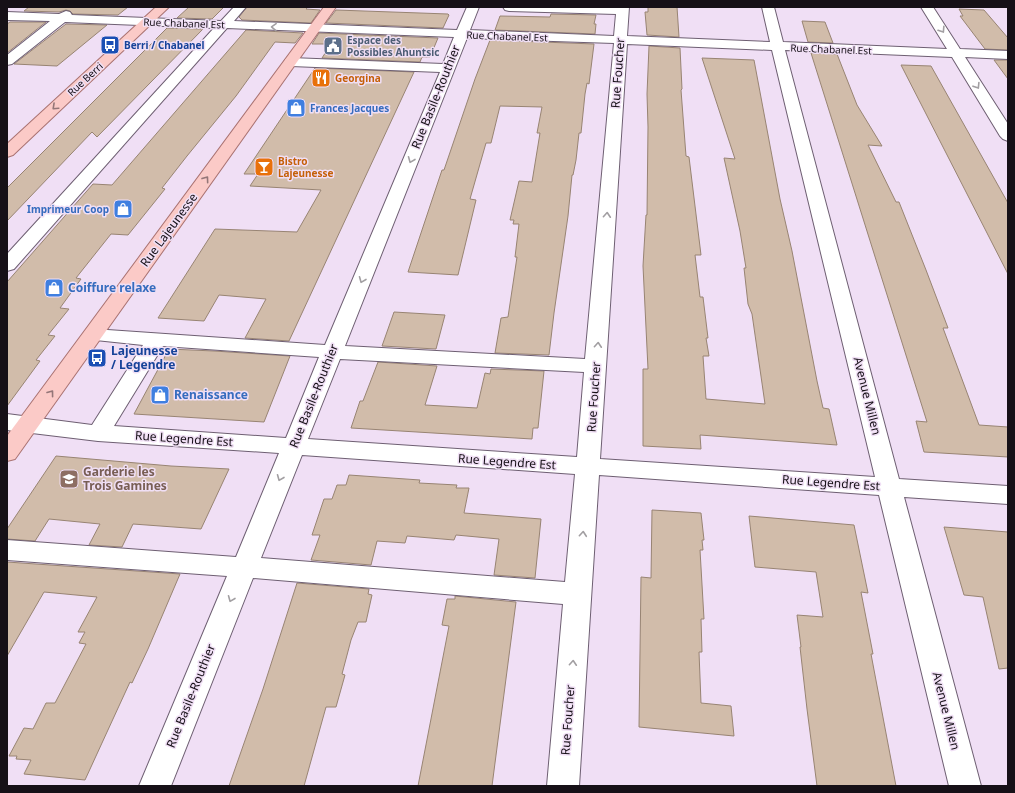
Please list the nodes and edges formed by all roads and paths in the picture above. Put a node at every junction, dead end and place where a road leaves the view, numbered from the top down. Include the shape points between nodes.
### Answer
1 (77, 7) edge
2 (163, 7) edge
3 (240, 7) edge
4 (330, 7) edge
5 (473, 7) edge
6 (509, 7) edge
7 (768, 7) edge
8 (927, 7) edge
9 (623, 9) edge
10 (7, 16) edge
11 (62, 18) junction
12 (147, 22) junction
13 (224, 25) junction
14 (313, 29) junction
15 (461, 34) junction
16 (621, 41) junction
17 (778, 47) junction
18 (956, 53) junction
19 (1008, 55) edge
20 (7, 61) edge
21 (291, 62) junction
22 (448, 68) junction
23 (1008, 136) edge
24 (7, 152) edge
25 (7, 265) edge
26 (93, 335) junction
27 (156, 340) junction
28 (332, 352) junction
29 (596, 366) junction
30 (17, 423) edge
31 (98, 433) junction
32 (293, 447) junction
33 (7, 453) edge
34 (588, 467) junction
35 (889, 486) junction
36 (1008, 495) edge
37 (7, 550) edge
38 (244, 567) junction
39 (578, 594) junction
40 (155, 786) edge
41 (563, 786) edge
42 (965, 786) edge

1 - 11 street
2 - 12 main road, Rue Berri
3 - 13 street
4 - 14 main road, Rue Lajeunesse
5 - 15 street, Rue Basile-Routhier
6 - 9 street
7 - 17 street, Avenue Millen
8 -> 18 street
9 - 16 street, Rue Foucher
10 - 11 street, Rue Chabanel Est
11 - 12 street, Rue Chabanel Est
11 - 20 street
12 - 13 street, Rue Chabanel Est
12 -> 24 main road, Rue Berri
14 -> 13 street, Rue Chabanel Est
13 - 25 street
14 - 15 street, Rue Chabanel Est
14 - 21 main road, Rue Lajeunesse
15 - 16 street, Rue Chabanel Est
15 - 22 street, Rue Basile-Routhier
16 - 17 street, Rue Chabanel Est
29 -> 16 street, Rue Foucher
17 - 18 street, Rue Chabanel Est
17 - 35 street, Avenue Millen
18 - 19 street, Rue Chabanel Est
18 -> 23 street
21 - 22 street
26 -> 21 main road, Rue Lajeunesse
22 -> 28 street, Rue Basile-Routhier
26 - 27 street
30 -> 26 main road, Rue Lajeunesse
27 - 28 street
27 - 31 street
28 - 29 street
28 - 32 street, Rue Basile-Routhier
29 - 34 street, Rue Foucher
30 - 31 street, Rue Legendre Est
30 - 33 main road, Rue Lajeunesse
31 - 32 street, Rue Legendre Est
32 - 34 street, Rue Legendre Est
32 -> 38 street, Rue Basile-Routhier
34 - 35 street, Rue Legendre Est
39 -> 34 street, Rue Foucher
35 - 36 street, Rue Legendre Est
35 - 42 street, Avenue Millen
37 - 38 street
38 - 39 street
38 -> 40 street, Rue Basile-Routhier
41 -> 39 street, Rue Foucher

